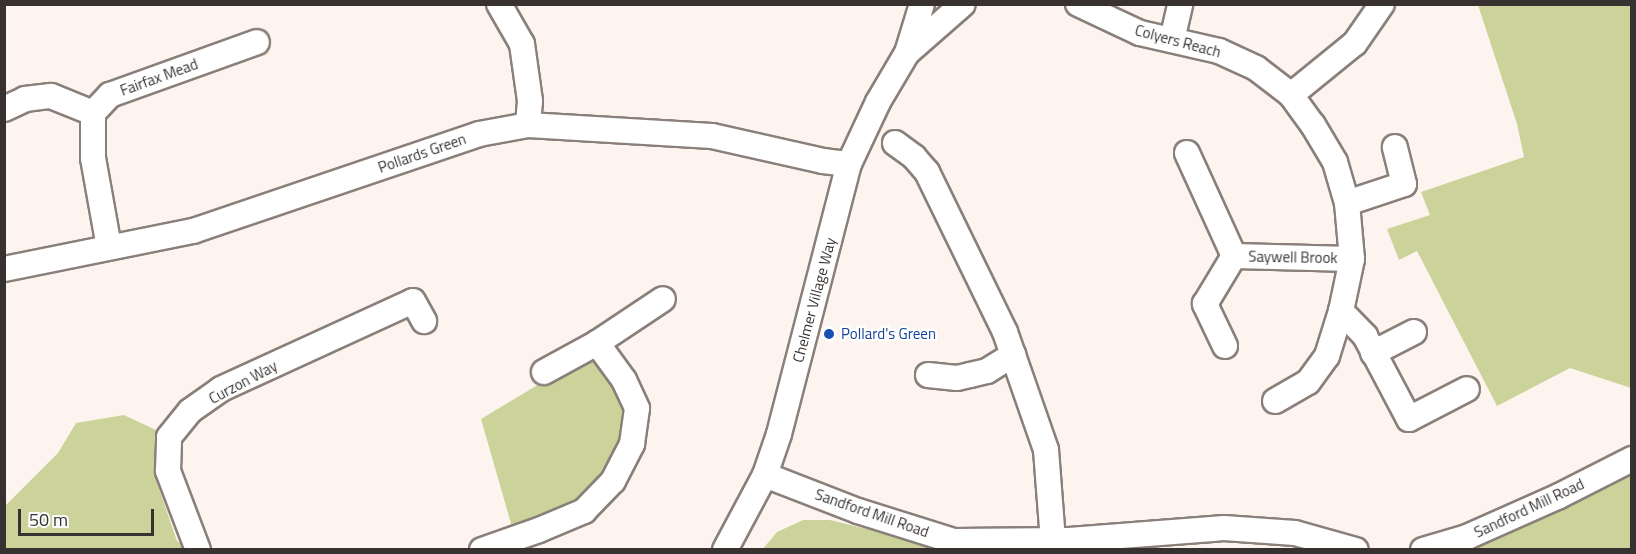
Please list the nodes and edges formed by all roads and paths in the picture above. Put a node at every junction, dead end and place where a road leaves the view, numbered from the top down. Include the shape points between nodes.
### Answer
1 (922, 4) edge
2 (963, 4) edge
3 (1078, 4) edge
4 (1180, 4) edge
5 (1382, 4) edge
6 (504, 6) edge
7 (1172, 40) junction
8 (257, 42) dead end
9 (907, 53) junction
10 (1291, 95) junction
11 (4, 109) edge
12 (93, 113) junction
13 (528, 125) junction
14 (896, 143) dead end
15 (1395, 147) dead end
16 (1187, 153) dead end
17 (849, 164) junction
18 (1347, 203) junction
19 (109, 247) junction
20 (1234, 256) junction
21 (1352, 259) junction
22 (4, 269) edge
23 (663, 299) dead end
24 (1341, 310) junction
25 (423, 321) dead end
26 (1414, 332) dead end
27 (597, 342) junction
28 (1225, 346) dead end
29 (1373, 352) junction
30 (1013, 355) junction
31 (544, 372) dead end
32 (928, 375) dead end
33 (1467, 389) dead end
34 (1275, 401) dead end
35 (1632, 459) edge
36 (765, 475) junction
37 (1053, 541) junction
38 (198, 549) edge
39 (482, 549) edge
40 (725, 549) edge
41 (1356, 549) edge
42 (1423, 549) edge

1 - 9 street, Chelmer Village Way
2 - 9 street, Chelmer Village Way
3 - 7 street, Colyers Reach via 1140,33
4 - 7 street
5 - 10 street via 1354,43
6 - 13 street via 522,44 530,101
7 - 10 street, Colyers Reach via 1220,51 1256,68
8 - 12 street, Fairfax Mead via 110,95
9 - 17 street, Chelmer Village Way via 878,102
10 - 18 street, Colyers Reach via 1335,162
11 - 12 street via 25,99 51,96
12 - 19 street via 93,158
13 - 17 street, Pollards Green via 712,136
13 - 19 street, Pollards Green via 479,135 194,231
14 - 30 street via 927,172
15 - 18 street via 1404,183
16 - 20 street, Saywell Brook
17 - 36 street, Chelmer Village Way
18 - 21 street, Colyers Reach
19 - 22 street, Pollards Green
20 - 21 street, Saywell Brook
20 - 28 street, Saywell Brook via 1205,304
21 - 24 street, Colyers Reach
23 - 27 street
24 - 29 street via 1365,336
24 - 34 street, Colyers Reach via 1327,356 1308,382
25 - 38 street, Curzon Way via 413,301 221,389 190,411 170,437 168,471
26 - 29 street
27 - 31 street
27 - 39 street via 624,380 637,408 632,444 613,481 584,511
29 - 33 street via 1409,418
30 - 32 street via 970,375
30 - 37 street via 1046,450
35 - 42 street, Sandford Mill Road via 1467,537
36 - 37 street, Sandford Mill Road via 858,511 954,541
36 - 40 street, Chelmer Village Way
37 - 41 street, Sandford Mill Road via 1224,528 1295,532

